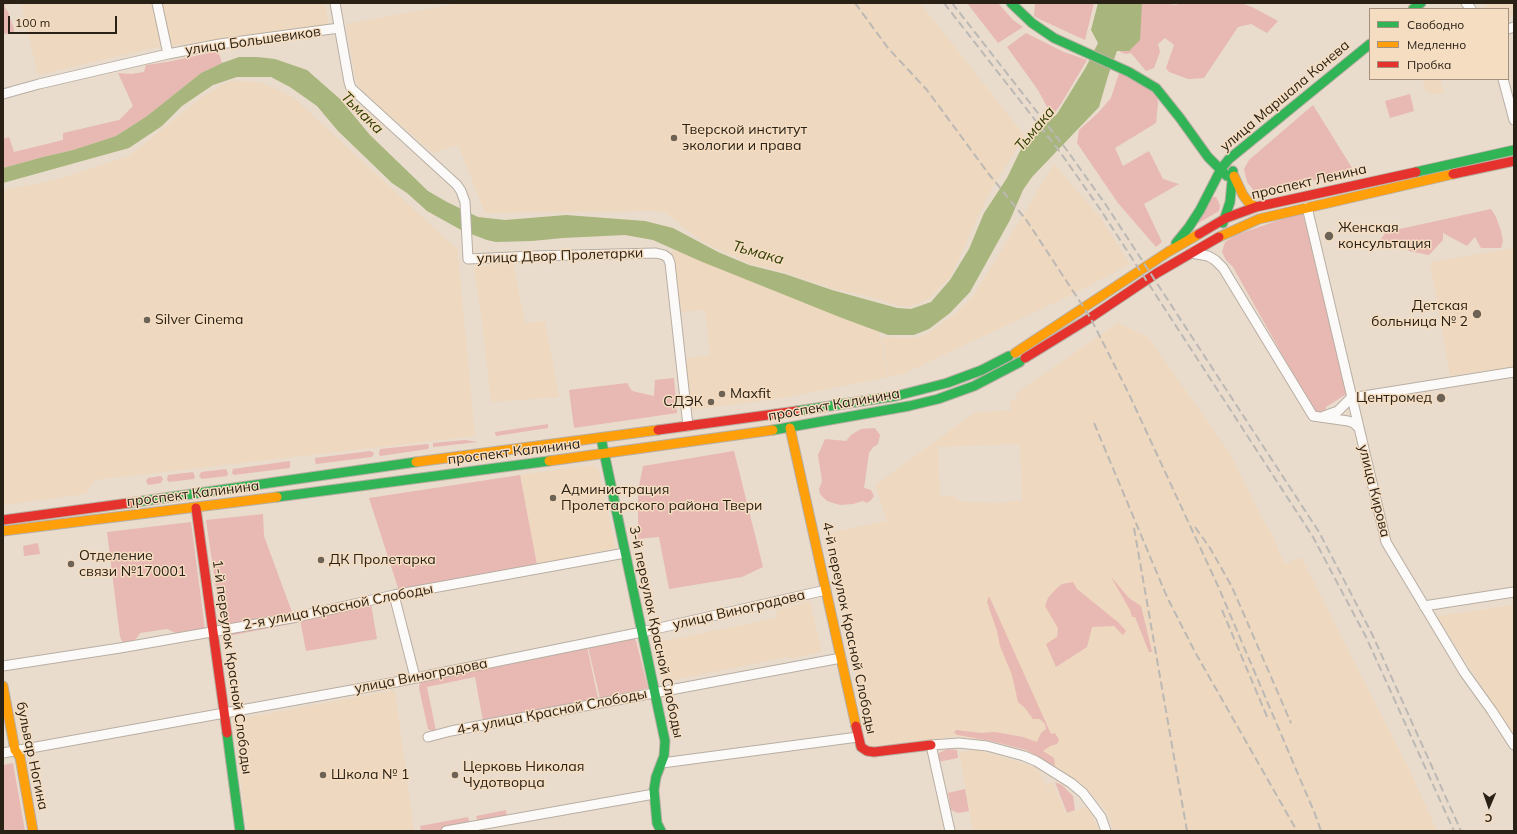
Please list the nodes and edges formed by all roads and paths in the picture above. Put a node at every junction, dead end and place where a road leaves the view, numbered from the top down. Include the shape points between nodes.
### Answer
1 (157, 3) edge
2 (335, 3) edge
3 (1011, 3) edge
4 (339, 28) junction
5 (1369, 45) edge
6 (168, 54) junction
7 (1503, 80) edge
8 (3, 94) edge
9 (1514, 120) edge
10 (1514, 150) edge
11 (1234, 154) junction
12 (1208, 157) junction
13 (1514, 161) edge
14 (1221, 169) junction
15 (1233, 171) junction
16 (1231, 193) junction
17 (1208, 194) junction
18 (1246, 199) junction
19 (1256, 207) junction
20 (1307, 207) junction
21 (1226, 218) junction
22 (1210, 241) junction
23 (1168, 252) junction
24 (1191, 253) junction
25 (1126, 280) joint
26 (1130, 290) joint
27 (1514, 372) edge
28 (1351, 398) junction
29 (797, 412) junction
30 (1313, 416) junction
31 (688, 426) junction
32 (790, 428) junction
33 (1359, 428) junction
34 (601, 438) junction
35 (680, 444) junction
36 (484, 453) junction
37 (604, 454) junction
38 (476, 471) junction
39 (200, 494) junction
40 (196, 508) junction
41 (3, 520) edge
42 (3, 531) edge
43 (625, 553) junction
44 (826, 590) junction
45 (1514, 592) edge
46 (394, 595) junction
47 (1424, 606) junction
48 (213, 632) junction
49 (642, 632) junction
50 (841, 658) junction
51 (3, 666) edge
52 (415, 678) junction
53 (3, 686) edge
54 (655, 693) junction
55 (224, 712) junction
56 (428, 737) dead end
57 (858, 737) junction
58 (931, 745) junction
59 (1514, 745) edge
60 (15, 750) junction
61 (3, 752) edge
62 (662, 763) junction
63 (654, 794) junction
64 (33, 831) edge
65 (240, 831) edge
66 (446, 831) edge
67 (661, 831) edge
68 (950, 831) edge
69 (1106, 831) edge

1 - 6 street, улица Большевиков
2 - 4 street, улица Двор Пролетарки
3 - 12 main road via 1032,23 1054,38 1129,72 1160,91
4 - 6 street, улица Большевиков via 220,44
4 - 31 street, улица Двор Пролетарки via 352,90 458,186 463,194 468,259 648,253 666,256 670,263
5 - 11 main road, улица Маршала Конева
6 - 8 street, улица Большевиков
7 - 9 street
10 - 19 main road, проспект Ленина
11 - 12 main road
11 - 14 main road, улица Маршала Конева
11 - 15 main road
12 - 14 main road
12 - 17 main road via 1211,176
13 - 20 main road, проспект Ленина
14 - 16 main road via 1230,181
14 - 17 main road, улица Маршала Конева
15 - 16 main road
15 - 18 main road
16 - 18 main road
16 - 21 main road
17 - 23 main road, улица Маршала Конева via 1189,227
18 - 19 main road
19 - 21 main road, проспект Ленина
20 - 22 main road, проспект Ленина via 1252,221
20 - 28 street, улица Кирова
21 - 22 main road
21 - 23 main road, проспект Ленина
22 - 24 main road, проспект Ленина
23 - 25 main road, проспект Ленина
24 - 26 main road, проспект Ленина
24 - 30 street via 1208,256 1224,268
25 - 29 main road, проспект Калинина via 1012,354 961,378 918,392
26 - 32 main road, проспект Калинина via 1022,360 974,386 931,401
27 - 28 street
28 - 30 street via 1334,414 1324,417
28 - 33 street, улица Кирова
29 - 31 main road, проспект Калинина
29 - 32 main road via 790,419
30 - 33 street via 1348,421
31 - 34 main road, проспект Калинина
31 - 35 main road via 686,436
32 - 35 main road, проспект Калинина
32 - 44 main road, 4-й переулок Красной Слободы
33 - 47 street, улица Кирова via 1386,542
34 - 36 main road, проспект Калинина
34 - 37 main road, 3-й переулок Красной Слободы
35 - 37 main road, проспект Калинина
36 - 38 main road via 482,463
36 - 39 main road, проспект Калинина
37 - 38 main road, проспект Калинина
37 - 43 main road, 3-й переулок Красной Слободы
38 - 40 main road, проспект Калинина
39 - 40 main road
39 - 41 main road, проспект Калинина
40 - 42 main road, проспект Калинина
40 - 48 main road, 1-й переулок Красной Слободы
43 - 46 street, 2-я улица Красной Слободы
43 - 49 main road, 3-й переулок Красной Слободы
44 - 49 street, улица Виноградова
44 - 50 main road, 4-й переулок Красной Слободы
45 - 47 street
46 - 48 street, 2-я улица Красной Слободы via 297,617
46 - 52 street
47 - 59 street, улица Кирова via 1464,672
48 - 51 street, 2-я улица Красной Слободы
48 - 55 main road, 1-й переулок Красной Слободы
49 - 52 street, улица Виноградова
49 - 54 main road, 3-й переулок Красной Слободы
50 - 54 street, 4-я улица Красной Слободы
50 - 57 main road, 4-й переулок Красной Слободы
52 - 55 street, улица Виноградова
53 - 60 main road, бульвар Ногина
54 - 56 street, 4-я улица Красной Слободы
54 - 62 main road, 3-й переулок Красной Слободы via 665,741
55 - 60 street, улица Виноградова
55 - 65 main road, 1-й переулок Красной Слободы
57 - 58 main road, 4-й переулок Красной Слободы via 861,747 872,752
57 - 62 street
58 - 68 street
58 - 69 street, 4-й переулок Красной Слободы via 959,743 987,746 1024,756 1061,776 1083,793 1101,817
60 - 61 street, улица Виноградова
60 - 64 main road, бульвар Ногина via 20,757
62 - 63 main road, 3-й переулок Красной Слободы via 655,780
63 - 66 street
63 - 67 main road, 3-й переулок Красной Слободы via 657,823

